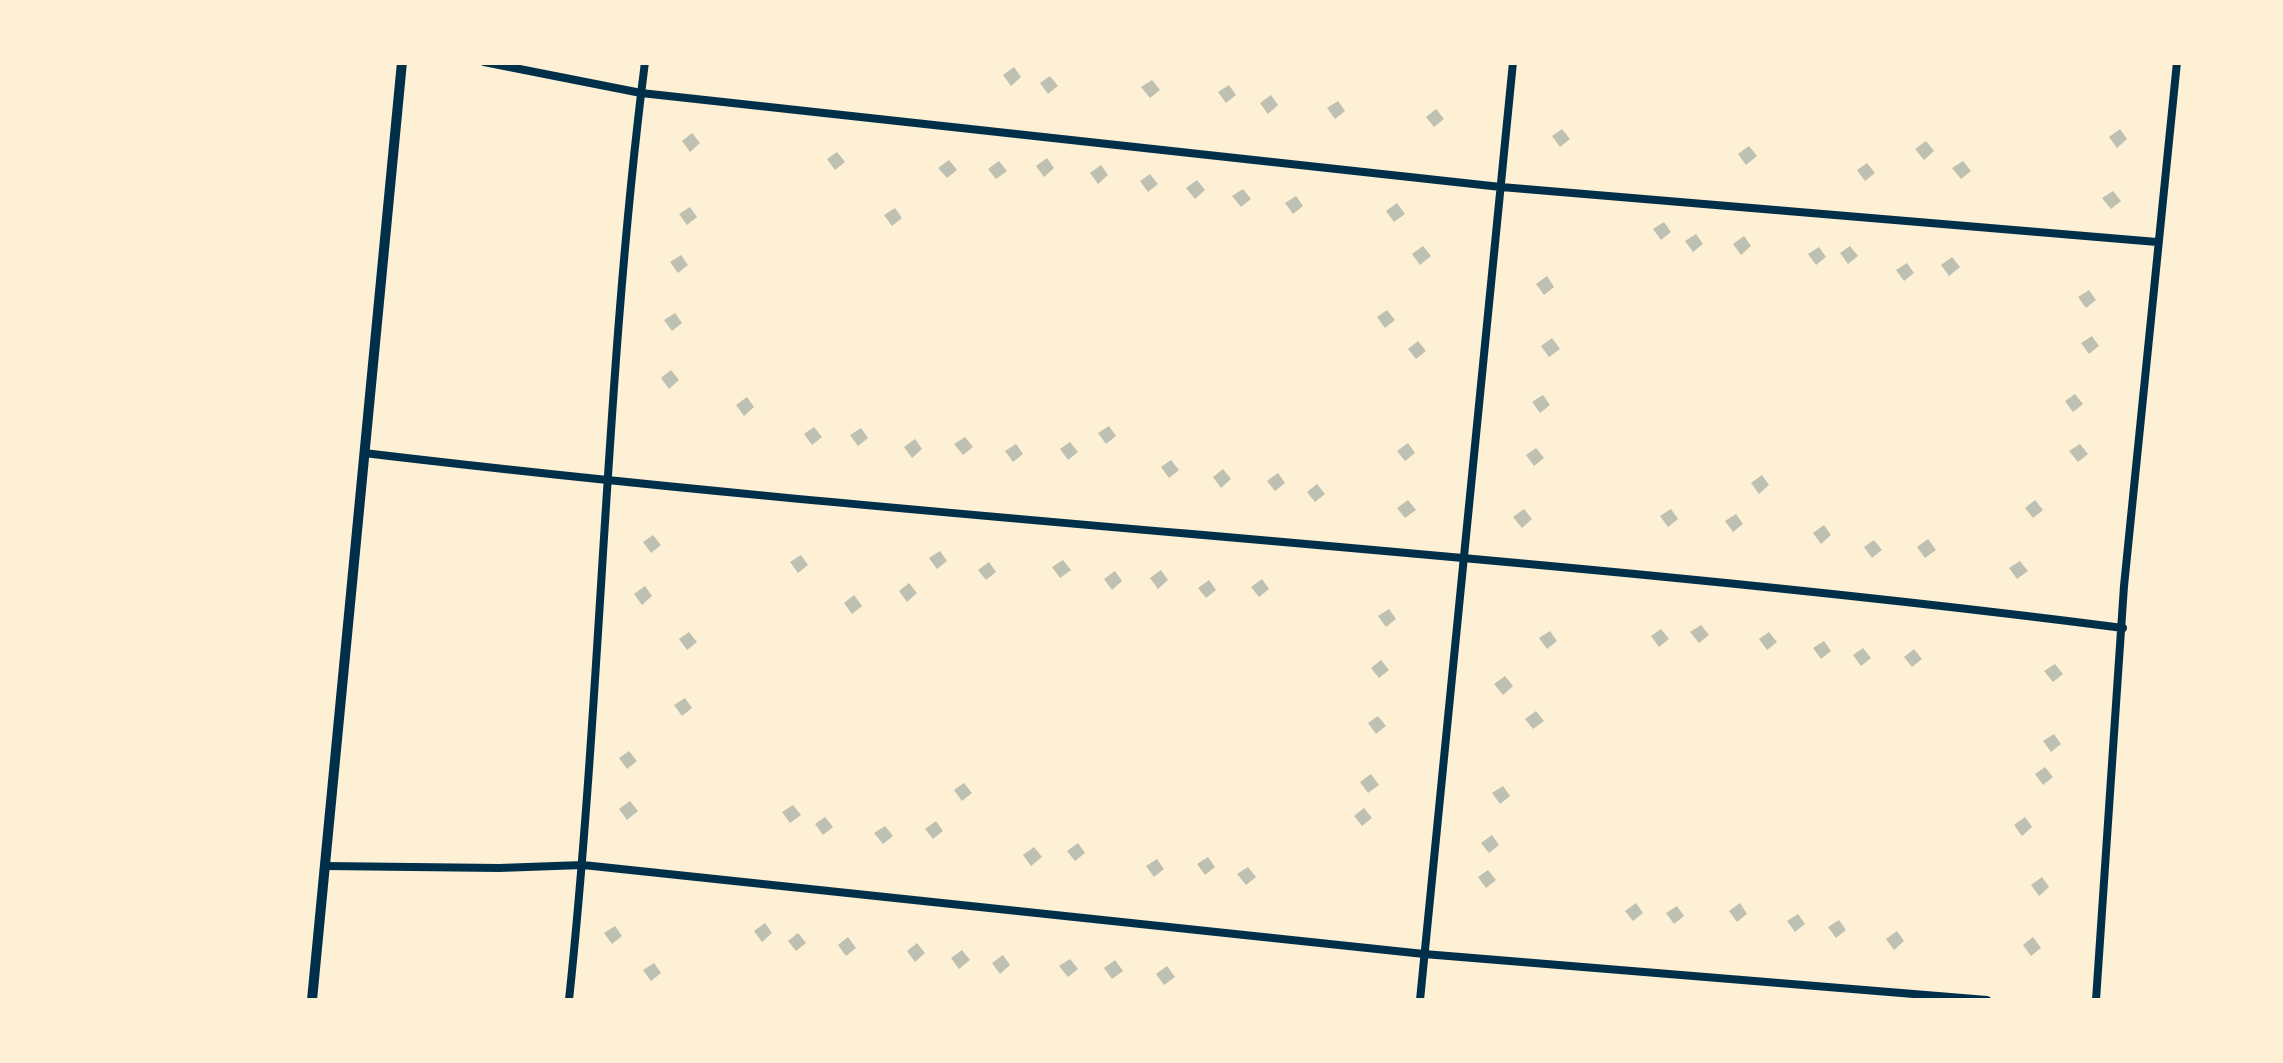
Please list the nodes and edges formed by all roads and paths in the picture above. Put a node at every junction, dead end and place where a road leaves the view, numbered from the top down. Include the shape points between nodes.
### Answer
1 (402, 62) edge
2 (484, 62) edge
3 (644, 62) edge
4 (1513, 62) edge
5 (2177, 62) edge
6 (641, 92) junction
7 (1500, 187) junction
8 (2157, 242) junction
9 (364, 453) junction
10 (606, 482) junction
11 (1464, 558) junction
12 (2124, 628) junction
13 (584, 865) junction
14 (325, 866) junction
15 (1424, 954) junction
16 (312, 1000) edge
17 (569, 1000) edge
18 (1420, 1000) edge
19 (1987, 1000) edge
20 (2096, 1000) edge

1 - 9 street
2 - 6 street
3 - 6 street
4 - 7 street
5 - 8 street
6 - 7 street
6 - 10 street
7 - 8 street
7 - 11 street
8 - 12 street
9 - 10 street
9 - 14 street
10 - 11 street
10 - 13 street
11 - 12 street
11 - 15 street
12 - 20 street
13 - 14 street
13 - 15 street
13 - 17 street
14 - 16 street
15 - 18 street
15 - 19 street

